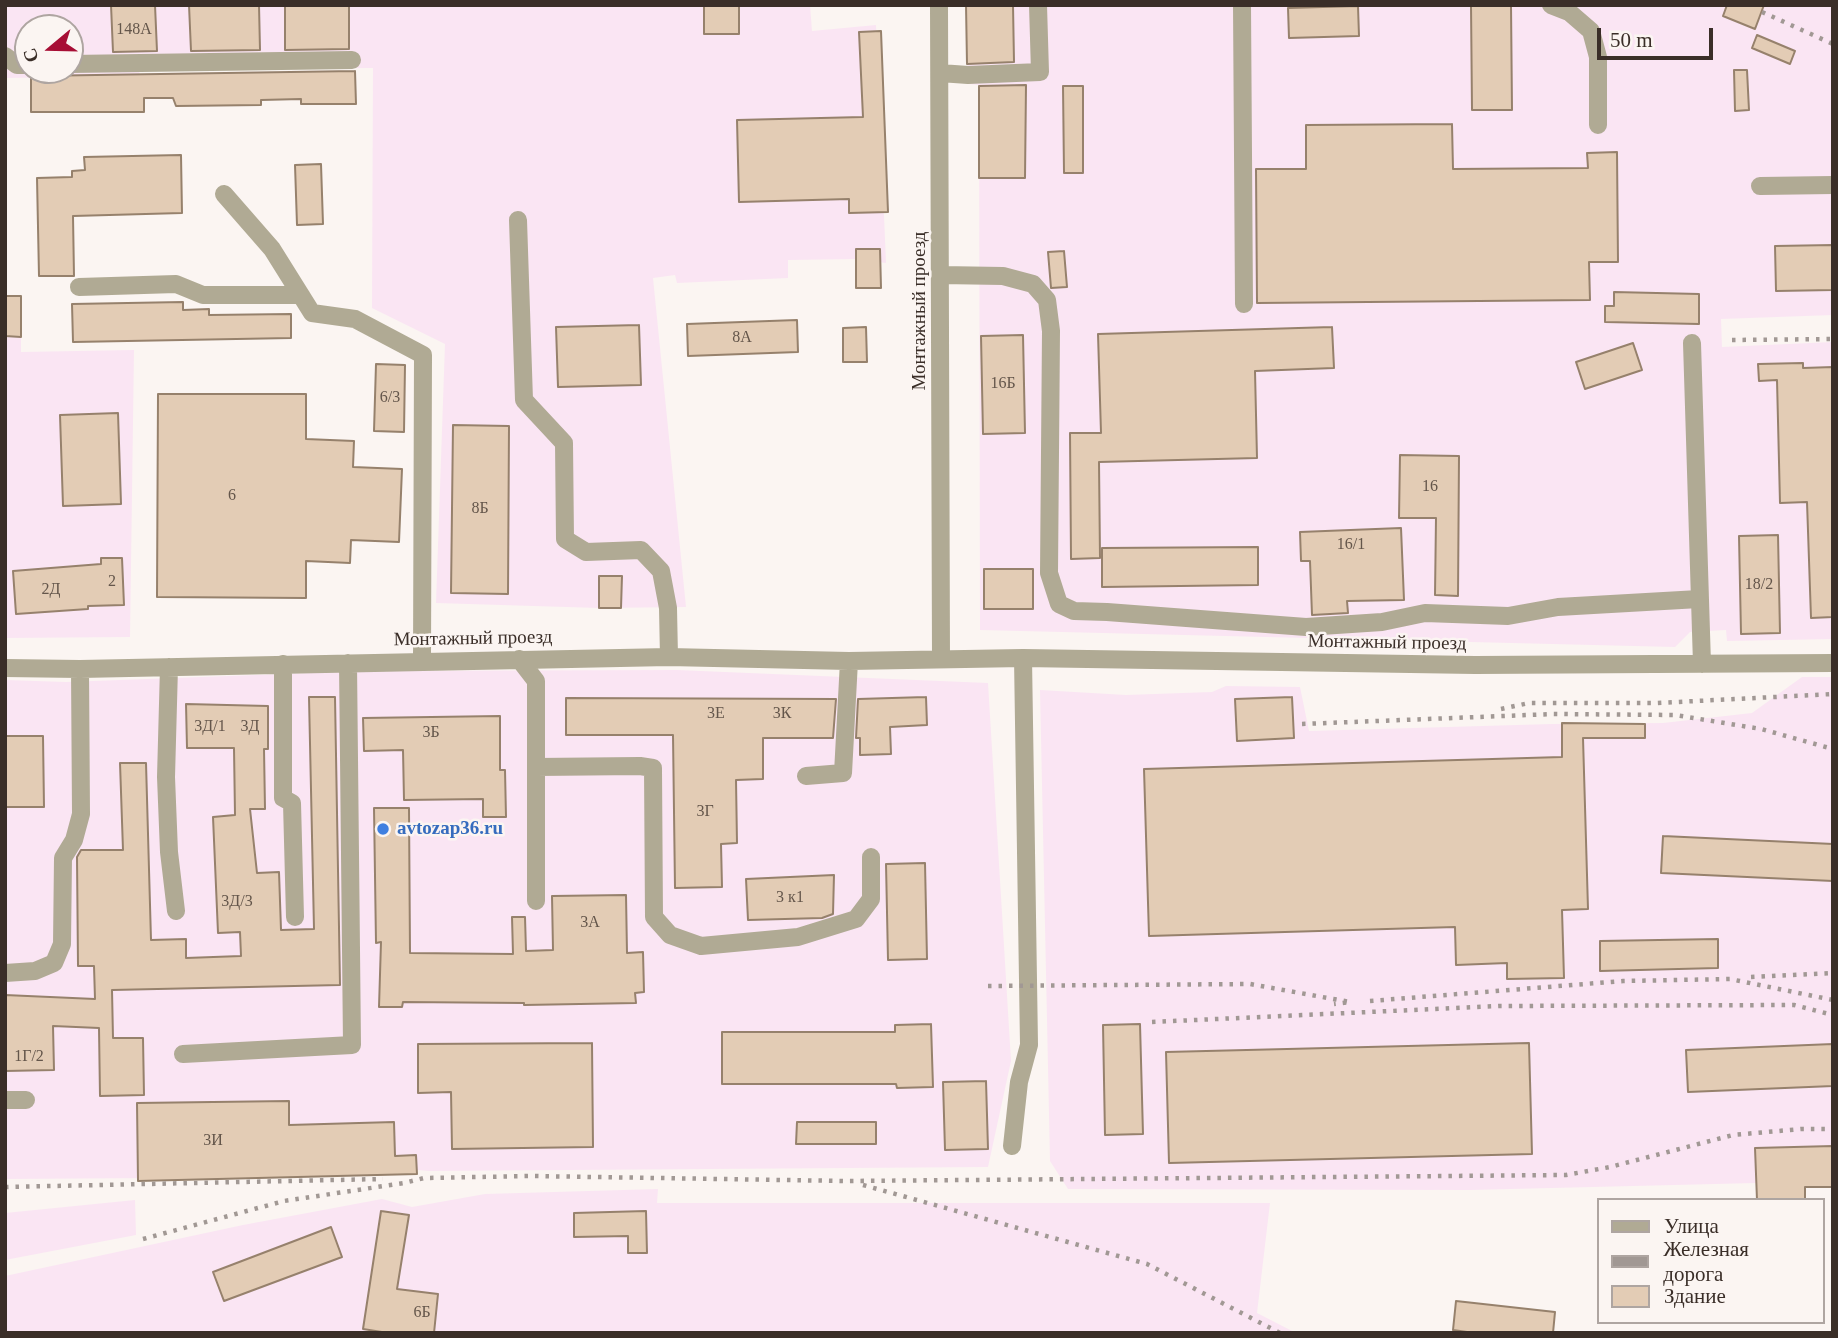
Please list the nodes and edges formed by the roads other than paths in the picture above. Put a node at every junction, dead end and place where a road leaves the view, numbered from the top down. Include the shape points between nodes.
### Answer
1 (939, 5) edge
2 (1038, 5) edge
3 (1242, 5) edge
4 (1551, 5) edge
5 (352, 60) dead end
6 (84, 64) edge
7 (940, 73) junction
8 (1598, 125) dead end
9 (1833, 185) edge
10 (1760, 186) dead end
11 (223, 194) dead end
12 (518, 220) dead end
13 (941, 275) junction
14 (79, 287) dead end
15 (301, 296) junction
16 (1244, 304) dead end
17 (1692, 343) dead end
18 (1699, 599) junction
19 (669, 657) junction
20 (1023, 658) junction
21 (519, 659) junction
22 (941, 659) junction
23 (422, 661) junction
24 (849, 661) junction
25 (348, 663) junction
26 (1833, 663) edge
27 (283, 664) junction
28 (1702, 664) junction
29 (169, 667) junction
30 (5, 668) edge
31 (80, 669) junction
32 (536, 767) junction
33 (806, 776) dead end
34 (871, 857) dead end
35 (536, 901) dead end
36 (176, 911) dead end
37 (295, 917) dead end
38 (5, 973) edge
39 (183, 1054) dead end
40 (5, 1100) edge
41 (26, 1100) dead end
42 (1012, 1146) dead end

1 - 7 street, Монтажный проезд
2 - 7 street via 1040,72
3 - 16 street
4 - 8 street via 1569,12 1591,31 1598,57
5 - 6 street
7 - 13 street, Монтажный проезд
9 - 10 street
11 - 15 street via 272,249
12 - 19 street via 524,400 564,443 565,539 586,552 641,550 661,571 668,608
13 - 18 street via 1003,276 1033,284 1047,300 1051,331 1049,573 1059,604 1074,611 1306,627 1382,622 1425,613 1508,615 1558,607
13 - 22 street, Монтажный проезд
14 - 15 street via 176,284 203,295
15 - 23 street via 312,313 355,319 423,355
17 - 18 street
18 - 28 street
19 - 21 street, Монтажный проезд
19 - 24 street, Монтажный проезд
20 - 22 street, Монтажный проезд
20 - 28 street, Монтажный проезд
20 - 42 street via 1028,1045
21 - 23 street, Монтажный проезд
21 - 32 street via 536,681
22 - 24 street, Монтажный проезд
23 - 25 street, Монтажный проезд
24 - 33 street via 843,773
25 - 27 street, Монтажный проезд
25 - 39 street via 352,1045
26 - 28 street, Монтажный проезд
27 - 29 street, Монтажный проезд
27 - 37 street via 283,798 292,803
29 - 31 street, Монтажный проезд
29 - 36 street via 166,777
30 - 31 street, Монтажный проезд
31 - 38 street via 80,814 74,840 63,858 62,944 54,963 35,971
32 - 34 street via 653,768 654,917 670,934 701,946 799,937 856,919 871,899
32 - 35 street
40 - 41 street

